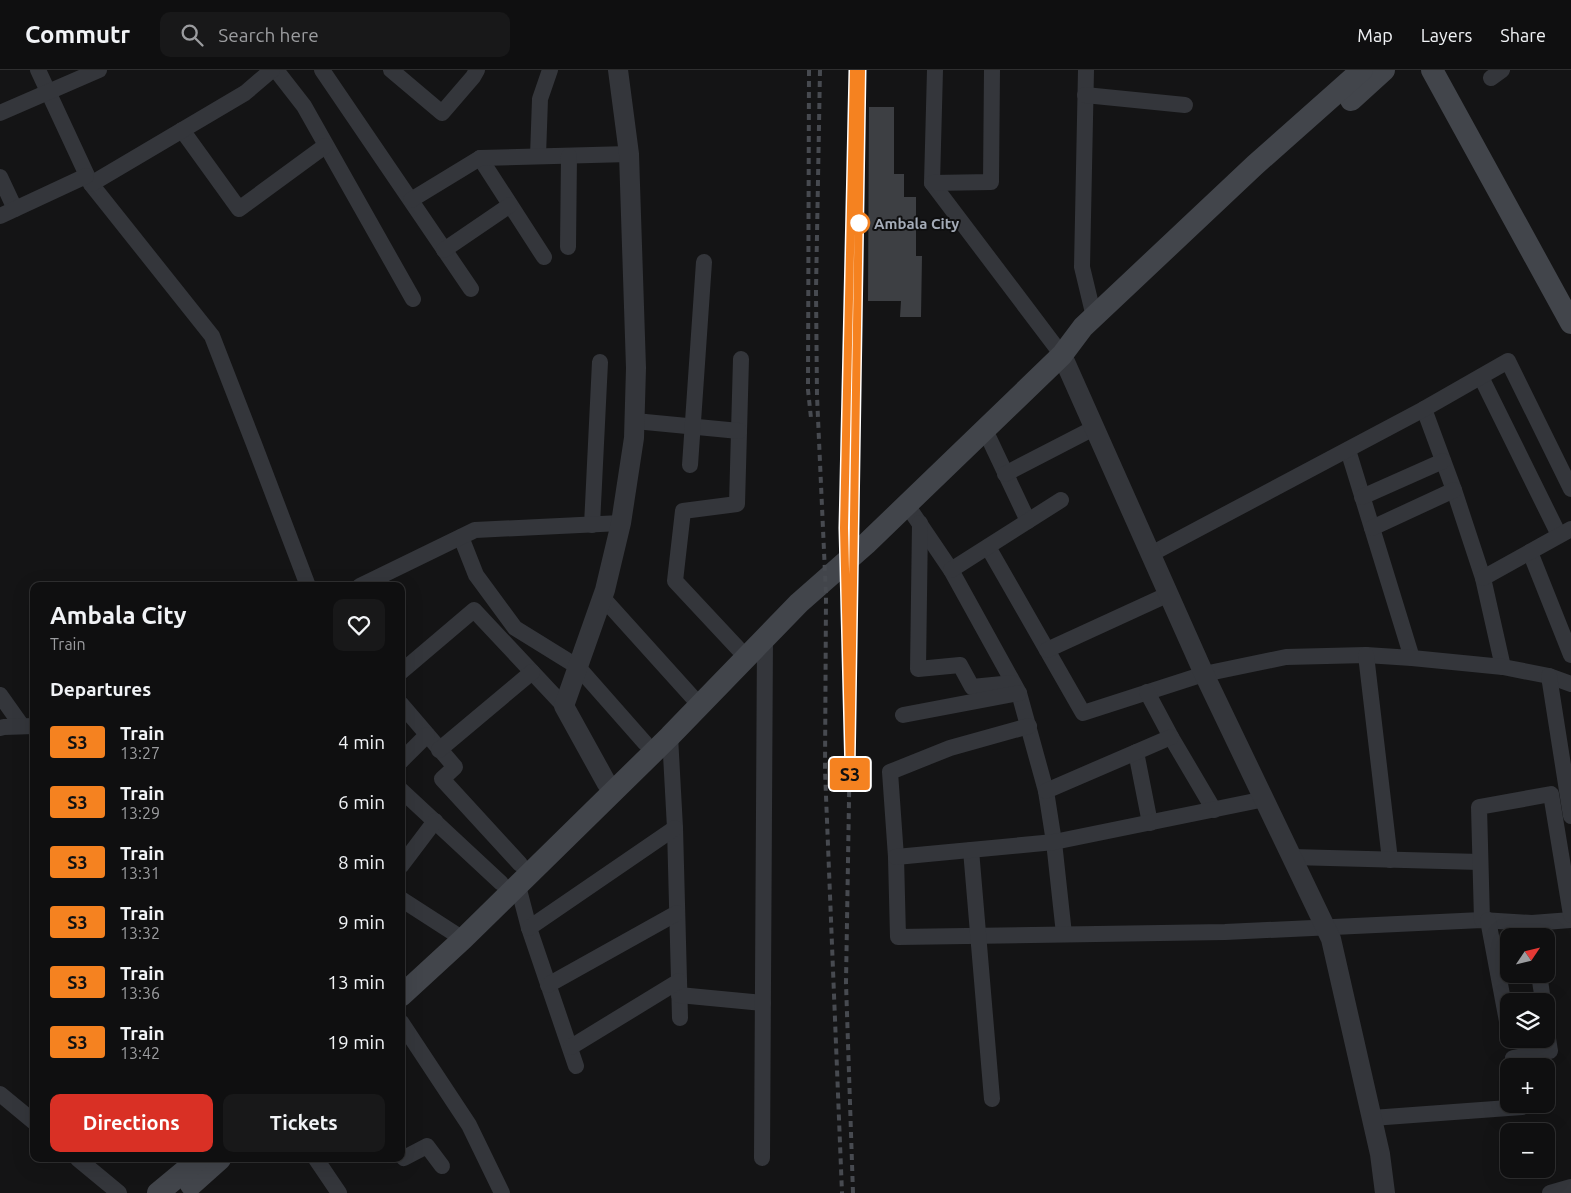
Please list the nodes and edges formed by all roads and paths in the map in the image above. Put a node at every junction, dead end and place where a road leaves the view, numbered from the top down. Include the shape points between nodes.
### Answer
1 (38, 70) edge
2 (99, 70) edge
3 (272, 70) edge
4 (276, 70) edge
5 (322, 70) edge
6 (391, 70) edge
7 (477, 70) edge
8 (550, 70) edge
9 (618, 70) edge
10 (935, 70) edge
11 (992, 70) edge
12 (1086, 70) edge
13 (1362, 70) edge
14 (1384, 70) edge
15 (1432, 70) edge
16 (48, 92) junction
17 (1085, 95) junction
18 (1186, 105) dead end
19 (0, 113) edge
20 (182, 130) junction
21 (325, 146) junction
22 (629, 154) junction
23 (538, 156) junction
24 (569, 156) junction
25 (480, 158) junction
26 (0, 177) edge
27 (88, 180) junction
28 (932, 183) junction
29 (411, 200) junction
30 (510, 205) junction
31 (15, 209) junction
32 (0, 216) edge
33 (568, 247) dead end
34 (444, 250) junction
35 (544, 257) dead end
36 (704, 262) dead end
37 (471, 289) dead end
38 (413, 300) dead end
39 (1094, 317) junction
40 (1571, 322) edge
41 (1062, 355) junction
42 (741, 359) dead end
43 (600, 362) dead end
44 (1481, 377) junction
45 (1424, 410) junction
46 (635, 421) junction
47 (693, 426) junction
48 (1094, 428) junction
49 (985, 430) junction
50 (739, 431) junction
51 (1348, 450) junction
52 (1443, 461) junction
53 (690, 465) dead end
54 (1005, 474) junction
55 (1571, 489) edge
56 (1454, 490) junction
57 (1362, 497) junction
58 (1061, 500) dead end
59 (907, 505) junction
60 (1028, 521) junction
61 (621, 523) junction
62 (920, 524) junction
63 (592, 525) junction
64 (1372, 528) junction
65 (1565, 532) edge
66 (461, 537) junction
67 (988, 547) junction
68 (1530, 552) junction
69 (1151, 554) junction
70 (951, 570) junction
71 (1483, 578) junction
72 (306, 582) edge
73 (368, 582) edge
74 (1169, 594) junction
75 (603, 598) junction
76 (766, 638) junction
77 (1568, 638) edge
78 (1048, 650) junction
79 (1366, 655) junction
80 (1571, 655) edge
81 (1412, 658) junction
82 (744, 660) junction
83 (578, 667) junction
84 (1503, 667) junction
85 (405, 669) edge
86 (532, 672) junction
87 (1204, 674) junction
88 (1549, 676) junction
89 (1571, 684) edge
90 (1016, 688) junction
91 (1148, 692) junction
92 (0, 695) edge
93 (695, 700) junction
94 (564, 706) junction
95 (405, 709) edge
96 (903, 715) dead end
97 (28, 726) edge
98 (1029, 726) junction
99 (0, 728) edge
100 (427, 735) junction
101 (670, 736) junction
102 (1171, 737) junction
103 (645, 743) junction
104 (440, 750) junction
105 (1136, 752) junction
106 (405, 756) edge
107 (609, 787) junction
108 (1046, 791) junction
109 (405, 794) edge
110 (1265, 800) junction
111 (1214, 810) junction
112 (1571, 816) edge
113 (435, 821) junction
114 (1150, 823) junction
115 (675, 828) junction
116 (1054, 842) junction
117 (971, 850) junction
118 (896, 857) junction
119 (1292, 857) junction
120 (1390, 860) junction
121 (405, 861) edge
122 (1480, 862) junction
123 (513, 878) junction
124 (405, 902) edge
125 (677, 913) junction
126 (1571, 915) edge
127 (1485, 920) junction
128 (1571, 920) edge
129 (1325, 927) junction
130 (530, 928) junction
131 (1523, 928) edge
132 (1541, 928) edge
133 (1064, 934) junction
134 (457, 935) junction
135 (978, 936) junction
136 (405, 974) edge
137 (548, 985) junction
138 (679, 988) junction
139 (405, 992) edge
140 (1501, 993) edge
141 (763, 1003) junction
142 (680, 1018) dead end
143 (405, 1028) edge
144 (570, 1047) junction
145 (1550, 1048) edge
146 (1527, 1058) edge
147 (576, 1066) dead end
148 (992, 1099) dead end
149 (3, 1102) edge
150 (1500, 1109) edge
151 (1372, 1118) junction
152 (30, 1119) edge
153 (405, 1157) edge
154 (762, 1158) dead end
155 (82, 1162) edge
156 (195, 1162) edge
157 (217, 1162) edge
158 (318, 1162) edge
159 (442, 1166) dead end
160 (1571, 1187) edge
161 (119, 1193) edge
162 (158, 1193) edge
163 (182, 1193) edge
164 (339, 1193) edge
165 (502, 1193) edge
166 (1385, 1193) edge
167 (1550, 1193) edge

1 - 16 street
2 - 16 street
3 - 20 street via 245,93
4 - 21 street via 304,106
5 - 29 street
6 - 7 street via 442,113
8 - 23 street via 540,99
9 - 22 street
10 - 28 street
11 - 28 street via 991,182
12 - 17 street
13 - 39 main road
14 - 41 main road via 1128,305 1092,336
15 - 40 main road
16 - 19 street
16 - 27 street
17 - 18 street
17 - 39 street via 1082,267
20 - 21 street via 239,209
20 - 27 street
21 - 38 street
22 - 24 street
22 - 46 street
23 - 24 street
23 - 25 street
24 - 33 street
25 - 29 street
25 - 30 street
26 - 31 street
27 - 31 street
27 - 72 street via 212,336
28 - 41 street
29 - 34 street
30 - 34 street
30 - 35 street
31 - 32 street
34 - 37 street
36 - 47 street
39 - 41 main road
41 - 48 street
41 - 49 main road
42 - 50 street
43 - 63 street
44 - 45 street
44 - 55 street via 1508,361
44 - 65 street
45 - 51 street
45 - 52 street
46 - 47 street
46 - 61 street
47 - 50 street
47 - 53 street
48 - 54 street
48 - 69 street
49 - 54 street
49 - 59 main road
50 - 82 street via 737,504 684,512 675,581
51 - 57 street
51 - 69 street
52 - 56 street
52 - 57 street
54 - 60 street
56 - 64 street
56 - 71 street
57 - 64 street
58 - 60 street
59 - 62 street
59 - 76 main road via 799,603
60 - 67 street
61 - 63 street
61 - 75 street
62 - 70 street
62 - 90 street via 918,670 960,665 972,687
63 - 66 street via 475,530
64 - 81 street
65 - 68 street
66 - 73 street
66 - 83 street via 476,575 515,628
67 - 70 street
67 - 78 street
68 - 71 street
68 - 77 street
69 - 74 street
70 - 90 street
71 - 84 street
74 - 78 street
74 - 87 street
75 - 83 street
75 - 93 street
76 - 82 main road
76 - 141 street
77 - 80 street
78 - 91 street via 1084,713
79 - 81 street
79 - 87 street via 1286,656
79 - 120 street
81 - 84 street
82 - 93 main road
82 - 101 main road
83 - 94 street
83 - 103 street
84 - 88 street
85 - 86 street via 474,610
86 - 94 street
86 - 104 street
87 - 91 street
87 - 110 street
88 - 89 street
88 - 112 street
90 - 96 street
90 - 98 street
91 - 102 street
92 - 97 street
93 - 103 main road
94 - 107 street
95 - 100 street
97 - 99 street
98 - 108 street
98 - 118 street via 950,748 890,772
100 - 104 street
100 - 106 street
101 - 107 main road
101 - 115 street
102 - 105 street
102 - 111 street
103 - 107 main road
104 - 123 street via 455,767 442,779
105 - 108 street
105 - 114 street
107 - 123 main road
108 - 116 street
109 - 113 street
110 - 111 street
110 - 119 street
111 - 114 street
113 - 121 street
113 - 123 street
114 - 116 street
115 - 125 street
115 - 130 street
116 - 117 street
116 - 133 street
117 - 118 street
117 - 135 street
118 - 135 street via 898,937
119 - 120 street
119 - 129 street
120 - 122 street
122 - 126 street via 1479,807 1550,794
122 - 127 street
123 - 130 street
123 - 134 main road
124 - 134 street
125 - 137 street
125 - 138 street
127 - 129 street
127 - 131 street
127 - 140 street
128 - 132 street
129 - 133 street
129 - 151 street via 1331,939
130 - 137 street
133 - 135 street
134 - 136 main road
134 - 139 main road
135 - 148 street
137 - 144 street
138 - 141 street
138 - 142 street
138 - 144 street
141 - 154 street
143 - 165 street via 469,1125
144 - 147 street
145 - 146 street via 1550,1051
149 - 152 street
150 - 151 street
151 - 166 street
153 - 159 street via 427,1146
155 - 161 street
156 - 162 main road
157 - 163 main road
158 - 164 street
160 - 167 street

